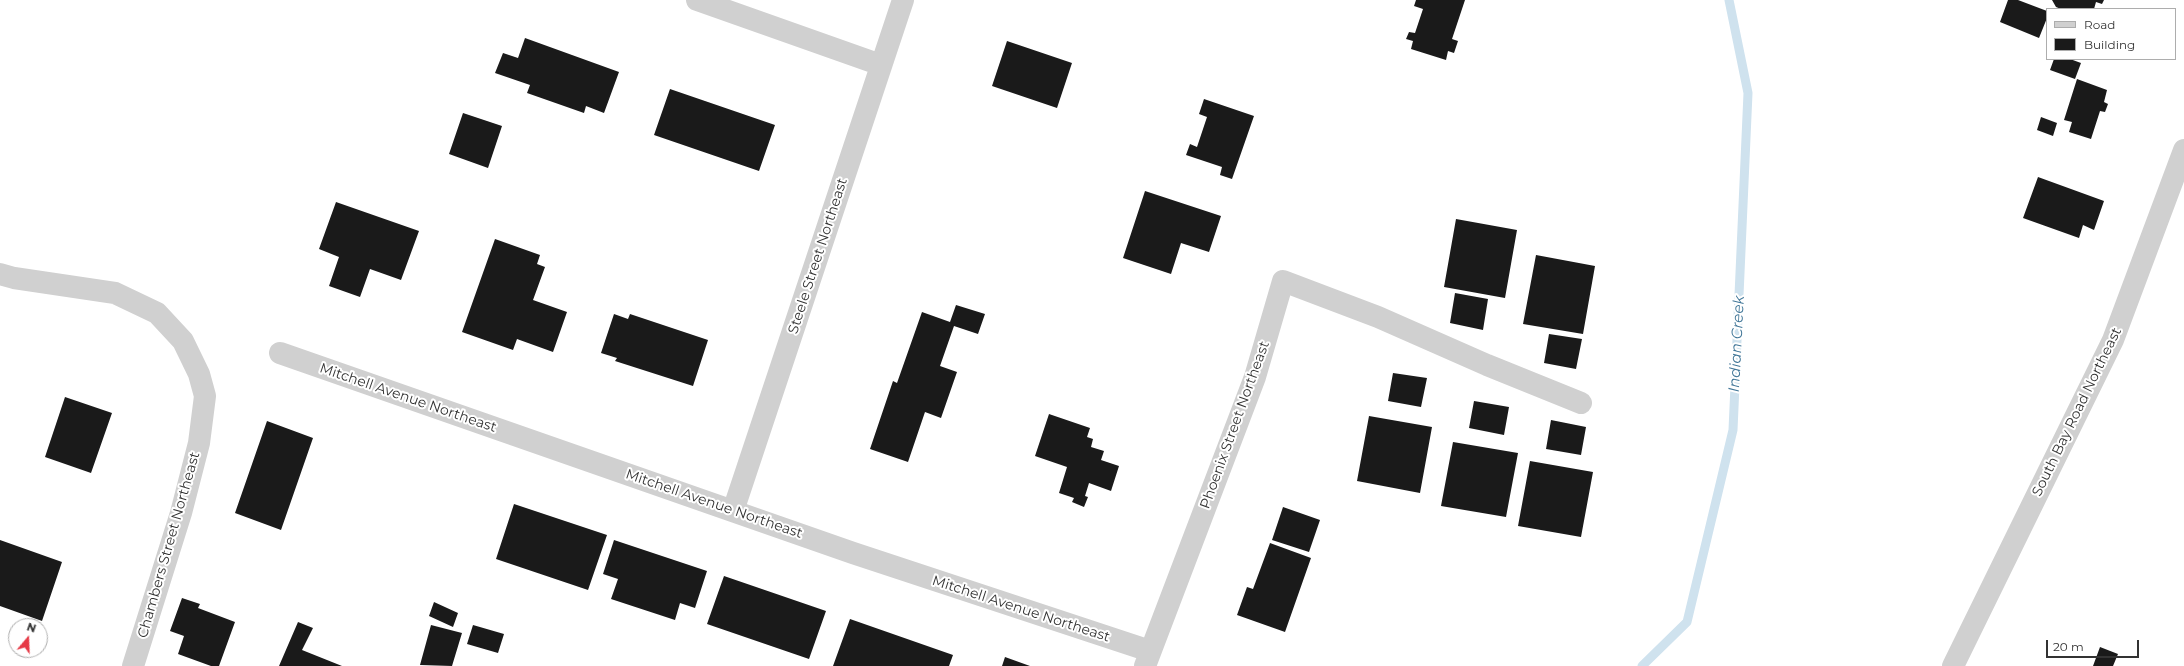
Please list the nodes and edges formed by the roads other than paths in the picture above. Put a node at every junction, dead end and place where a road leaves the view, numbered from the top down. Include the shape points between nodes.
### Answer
1 (697, 0) edge
2 (903, 0) edge
3 (881, 65) junction
4 (2184, 150) edge
5 (0, 274) edge
6 (280, 353) dead end
7 (1581, 403) dead end
8 (733, 511) junction
9 (1147, 659) edge
10 (133, 666) edge
11 (1953, 666) edge

1 - 3 street
2 - 3 street, Steele Street Northeast
3 - 8 street, Steele Street Northeast
4 - 11 street, South Bay Road Northeast via 2113,340
5 - 10 street, Chambers Street Northeast via 115,293 157,313 183,342 199,374 205,396 199,443 181,513
6 - 8 street, Mitchell Avenue Northeast
7 - 9 street, Phoenix Street Northeast via 1378,317 1283,281 1255,377
8 - 9 street, Mitchell Avenue Northeast

